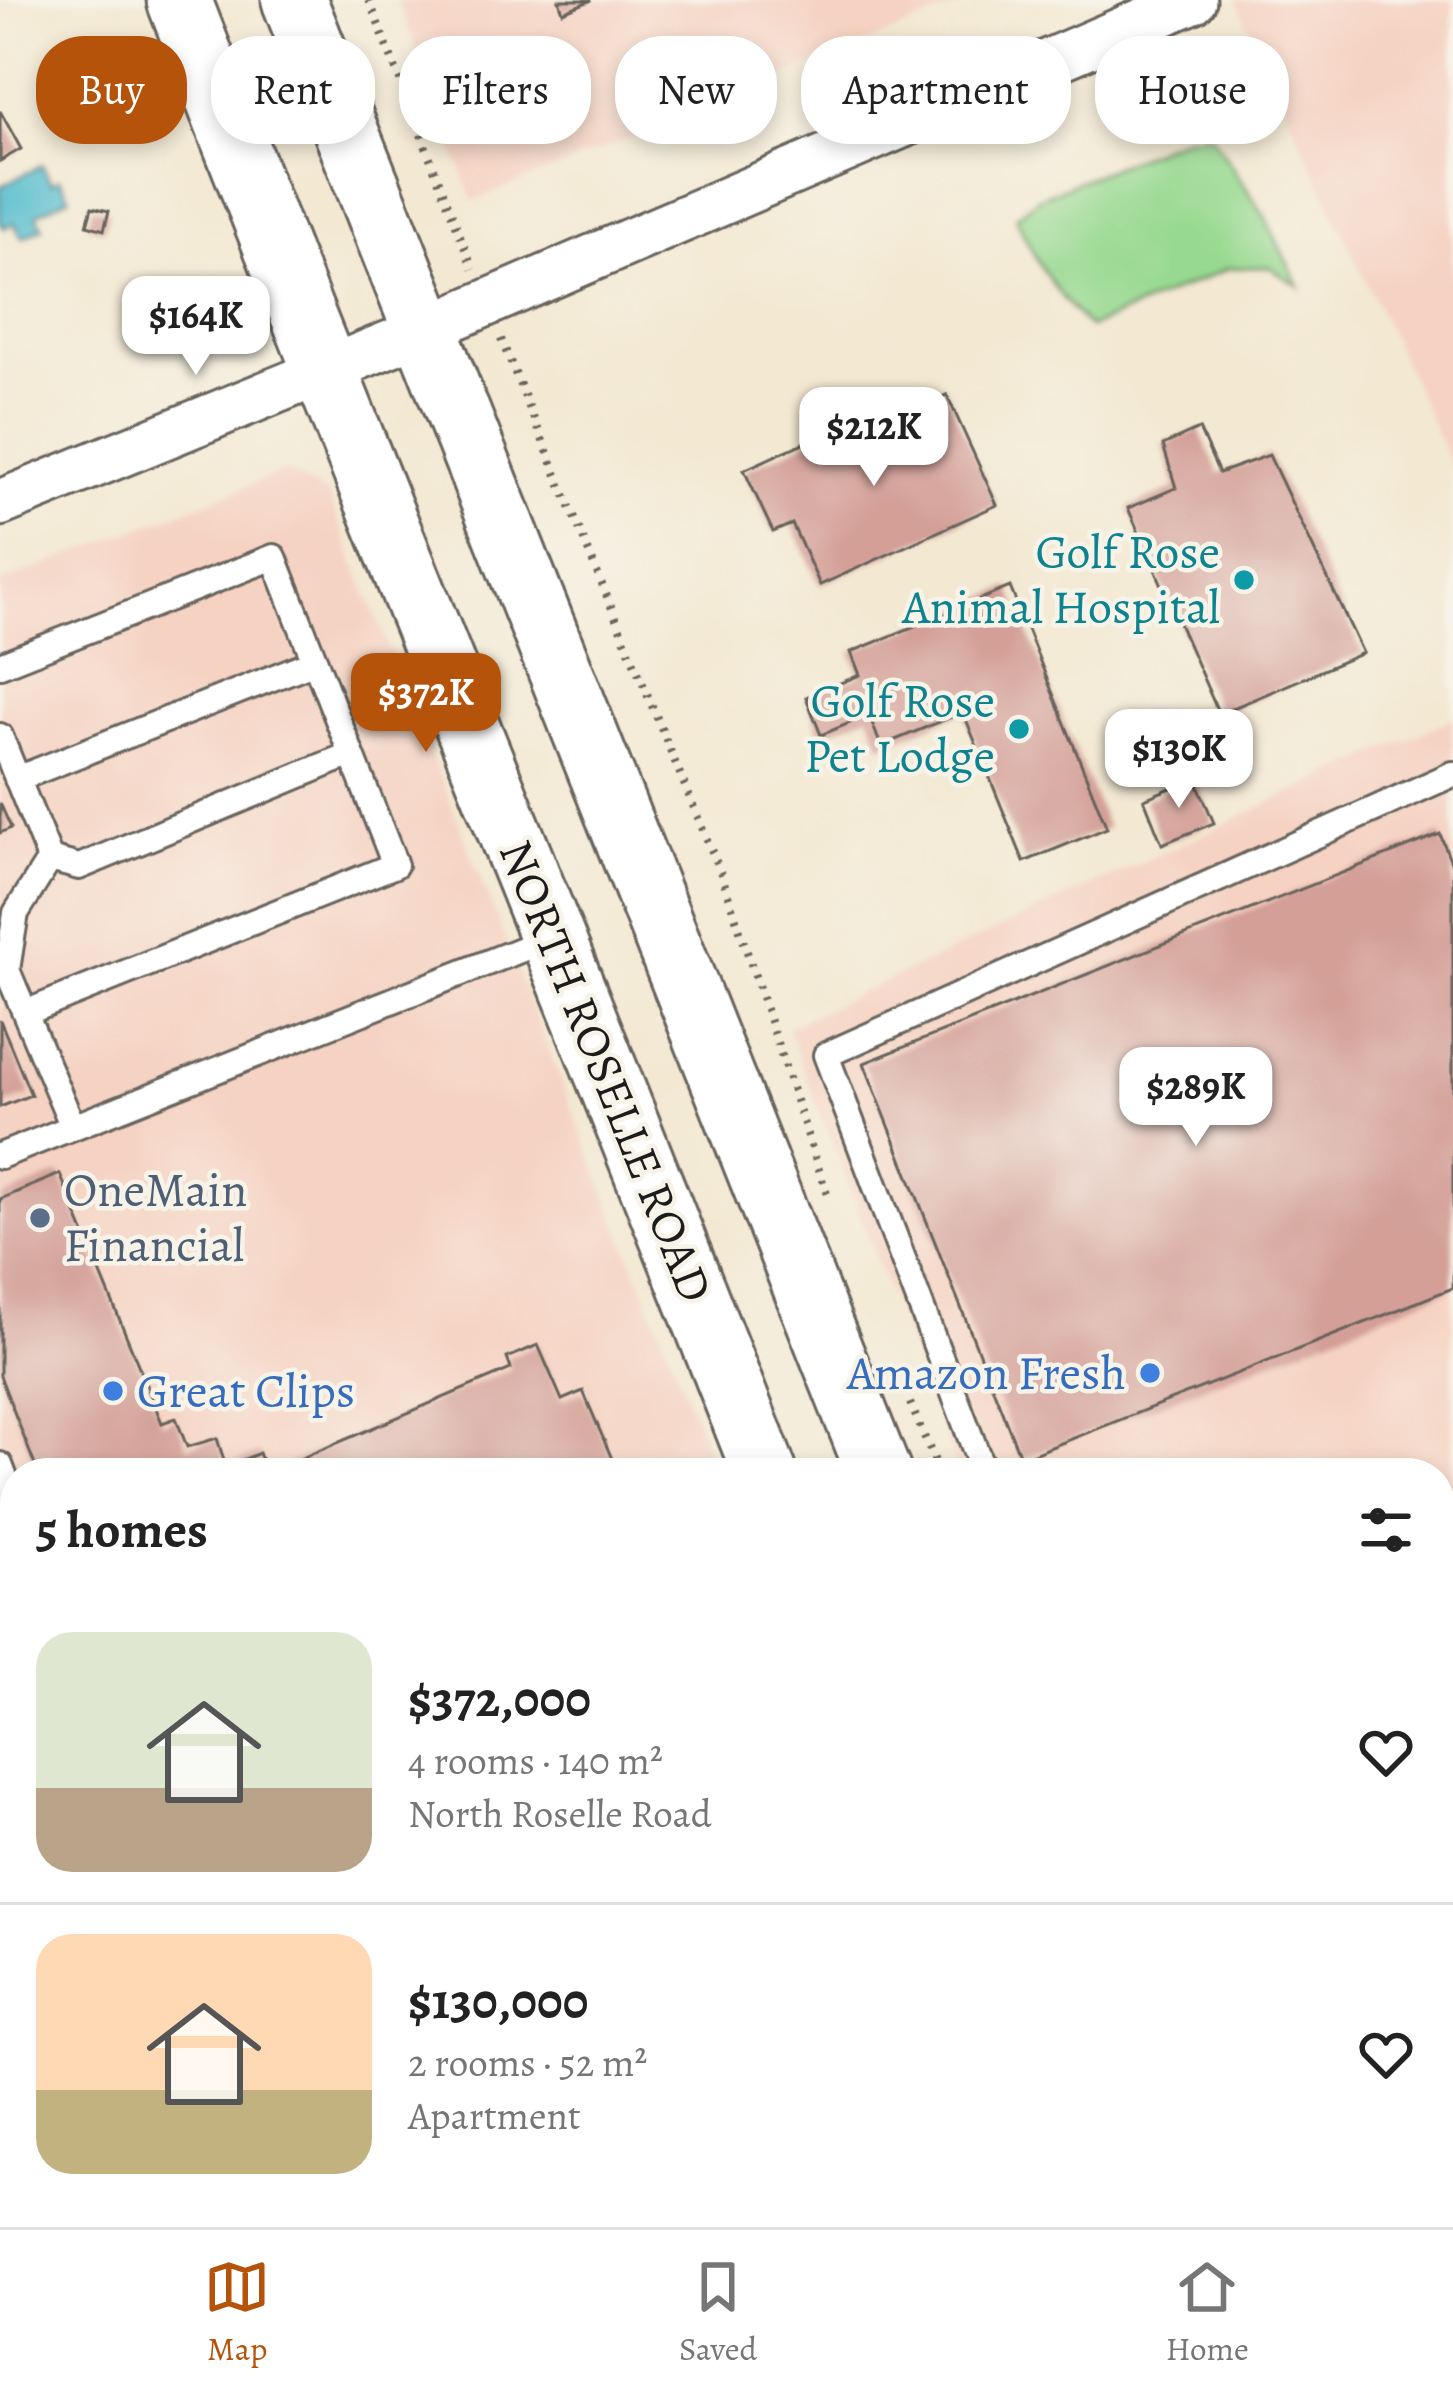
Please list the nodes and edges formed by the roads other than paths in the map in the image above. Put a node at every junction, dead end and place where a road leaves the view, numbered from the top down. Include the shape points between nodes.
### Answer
1 (179, 0) edge
2 (295, 0) edge
3 (1193, 0) edge
4 (424, 329) junction
5 (322, 370) junction
6 (0, 503) edge
7 (315, 661) junction
8 (0, 665) edge
9 (0, 736) edge
10 (351, 754) junction
11 (1453, 774) edge
12 (17, 778) junction
13 (50, 859) junction
14 (553, 936) junction
15 (25, 1012) junction
16 (73, 1127) junction
17 (0, 1156) edge
18 (759, 1458) edge
19 (873, 1458) edge
20 (978, 1458) edge

1 - 5 main road, NORTH ROSELLE ROAD
2 - 4 main road
3 - 4 street
4 - 5 street
4 - 19 main road
5 - 6 street
5 - 14 main road, NORTH ROSELLE ROAD
7 - 8 lane via 274,557
7 - 10 lane
7 - 12 lane
9 - 12 lane
10 - 13 lane via 80,867
10 - 15 lane via 395,865
11 - 20 lane via 826,1055
12 - 13 lane
13 - 15 lane via 16,914 7,970
14 - 16 lane
14 - 18 main road, NORTH ROSELLE ROAD
15 - 16 lane
16 - 17 lane

